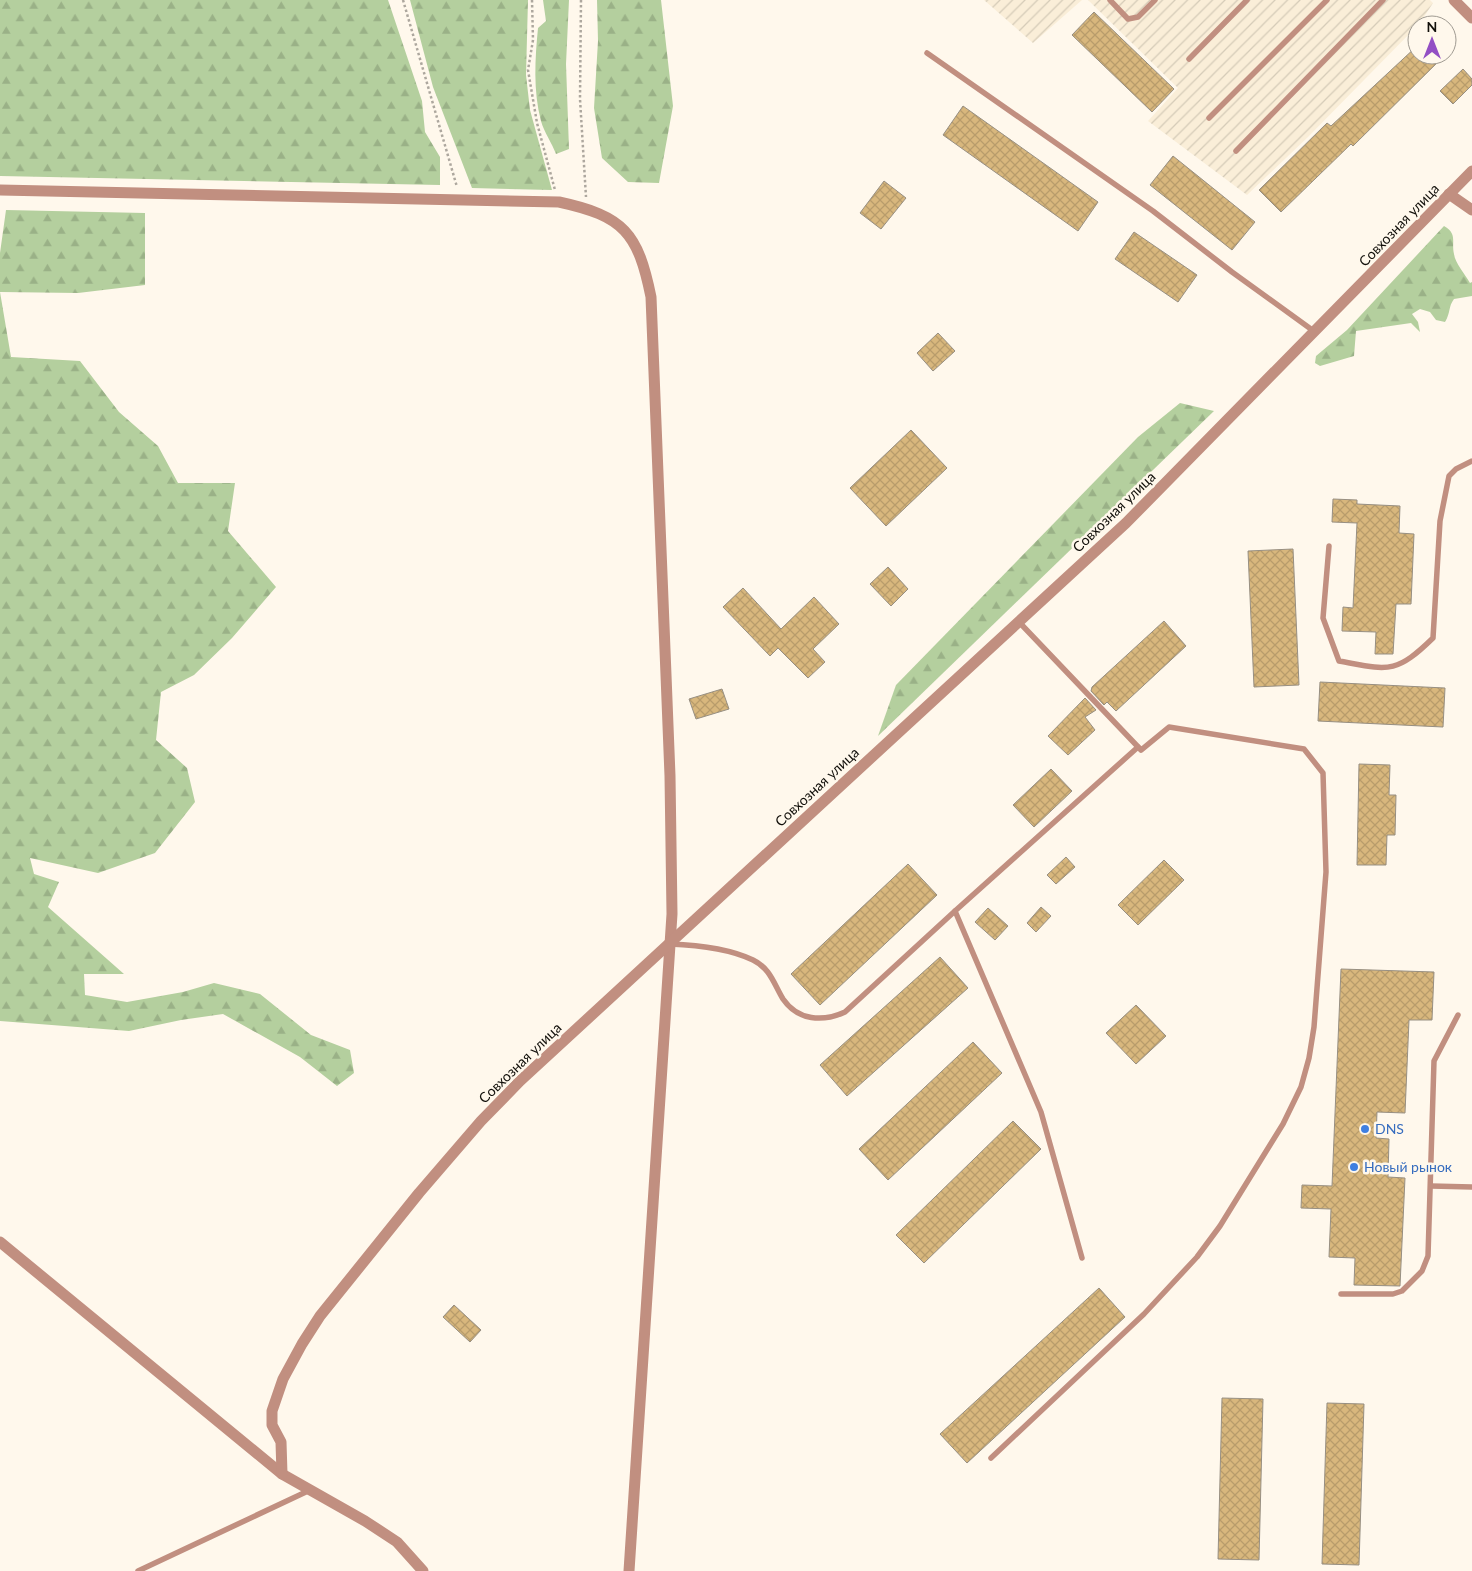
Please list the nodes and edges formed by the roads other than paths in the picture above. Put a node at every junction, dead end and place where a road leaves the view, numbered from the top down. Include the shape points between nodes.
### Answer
1 (1110, 0) edge
2 (1155, 0) edge
3 (1247, 0) edge
4 (1327, 0) edge
5 (1382, 0) edge
6 (1454, 0) edge
7 (1472, 18) edge
8 (926, 52) dead end
9 (1189, 59) dead end
10 (1209, 118) dead end
11 (1236, 151) dead end
12 (1472, 171) edge
13 (0, 190) edge
14 (1450, 194) junction
15 (1472, 210) edge
16 (1315, 332) junction
17 (1472, 461) edge
18 (1329, 546) dead end
19 (1019, 622) junction
20 (1138, 747) junction
21 (955, 911) junction
22 (670, 944) junction
23 (1458, 1015) dead end
24 (1431, 1186) junction
25 (1472, 1188) edge
26 (0, 1242) edge
27 (1082, 1258) dead end
28 (1341, 1294) dead end
29 (991, 1458) dead end
30 (282, 1474) junction
31 (308, 1491) junction
32 (138, 1571) edge
33 (423, 1571) edge
34 (629, 1571) edge

1 - 2 lane via 1128,19 1138,17
3 - 9 lane
4 - 10 lane
5 - 11 lane
6 - 7 street
8 - 16 lane via 1153,211
12 - 14 street, Совхозная улица
13 - 22 street via 559,202 587,208 614,220 634,240 644,262 651,297 672,823
14 - 15 street
14 - 16 street, Совхозная улица
16 - 19 street, Совхозная улица via 1126,523
17 - 18 lane via 1449,476 1440,521 1432,638 1411,659 1384,669 1339,661 1323,618
19 - 20 lane
19 - 22 street, Совхозная улица
20 - 21 lane
20 - 29 lane via 1141,750 1169,727 1304,749 1323,773 1326,872 1309,1058 1301,1087 1283,1124 1197,1257 1144,1314
21 - 22 lane via 845,1012 823,1019 808,1018 794,1010 784,1000 767,971 753,960 697,945
21 - 27 lane via 1041,1112
22 - 30 street, Совхозная улица via 480,1121 320,1316 289,1365 272,1411 272,1425 281,1442
22 - 34 street
23 - 24 lane via 1434,1061
24 - 25 lane
24 - 28 lane via 1428,1256 1422,1271 1402,1291 1393,1294
26 - 30 street
30 - 31 street
31 - 32 lane
31 - 33 street via 397,1542

